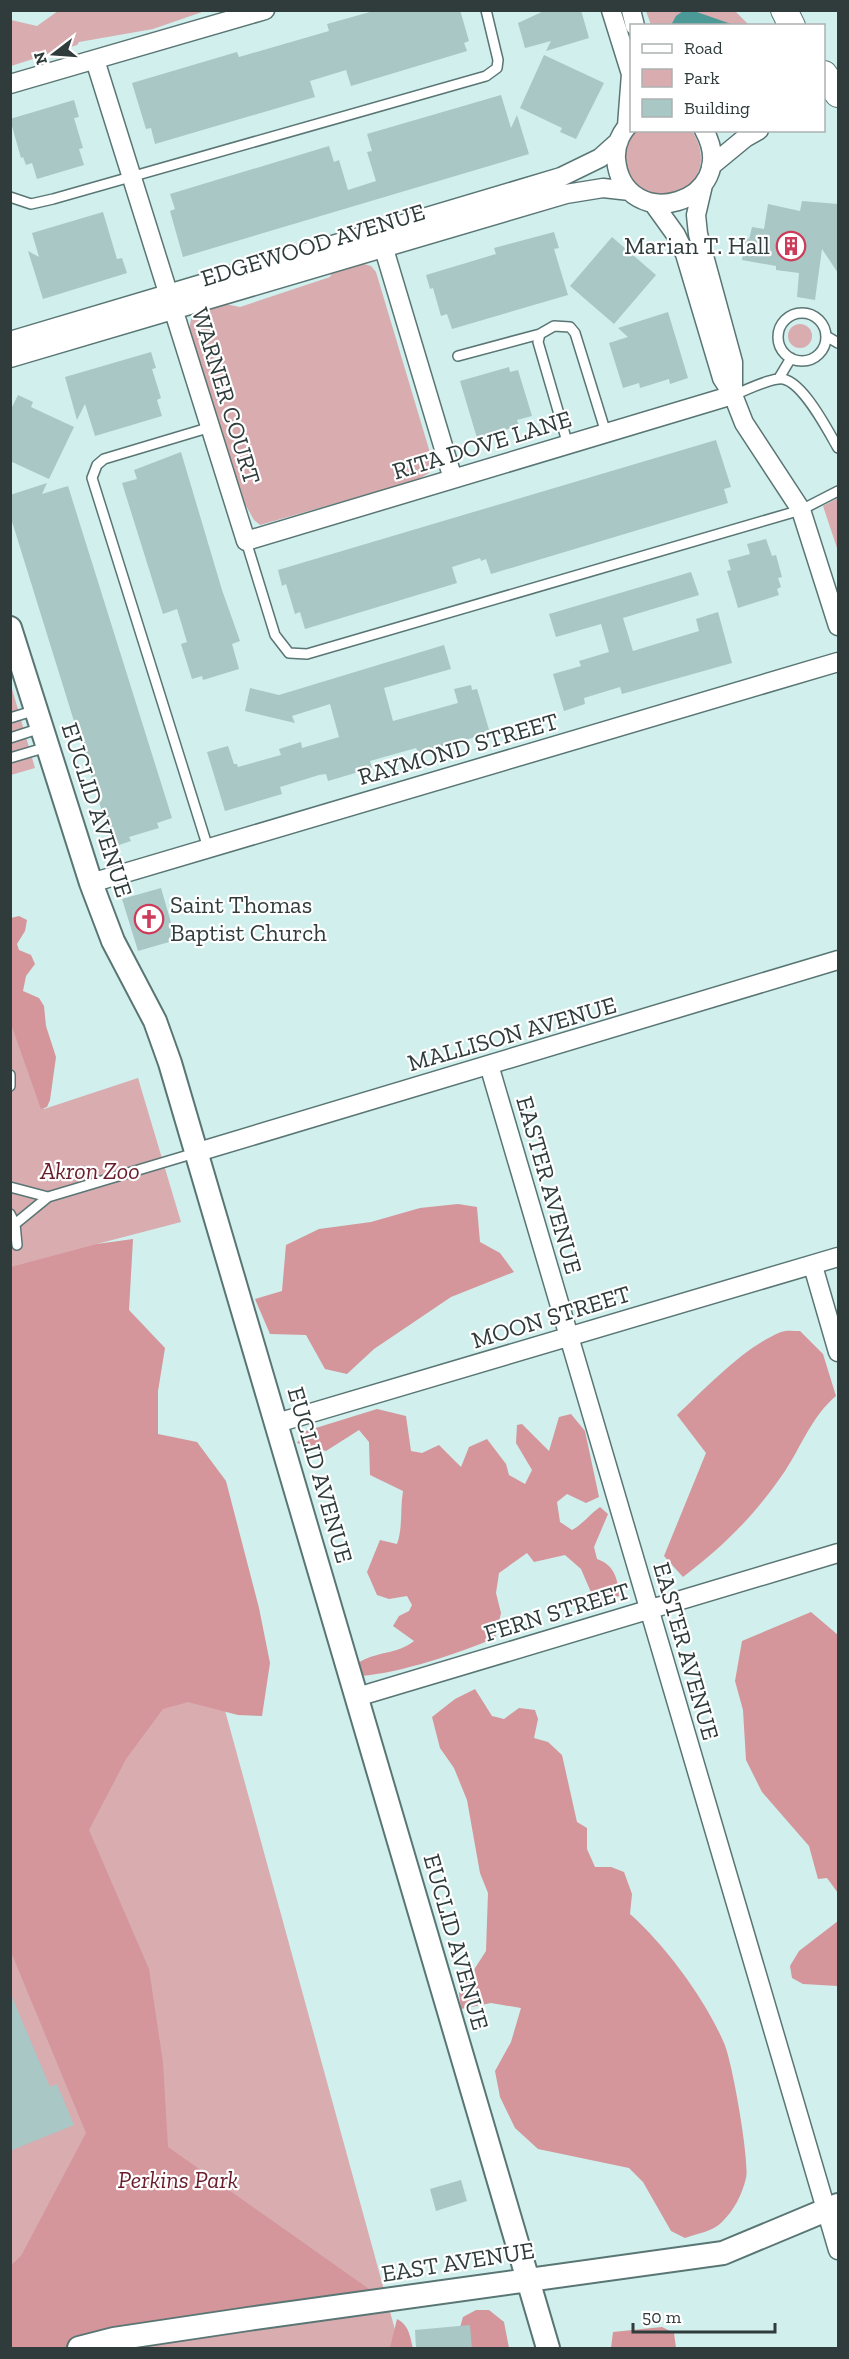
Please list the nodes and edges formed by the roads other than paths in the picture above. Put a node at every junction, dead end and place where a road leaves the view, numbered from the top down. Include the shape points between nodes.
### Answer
1 (266, 10) edge
2 (486, 10) edge
3 (611, 10) edge
4 (784, 10) edge
5 (791, 24) edge
6 (95, 60) junction
7 (630, 71) edge
8 (10, 84) edge
9 (630, 85) edge
10 (626, 130) edge
11 (705, 132) edge
12 (756, 132) edge
13 (711, 166) junction
14 (132, 177) junction
15 (703, 185) junction
16 (630, 191) junction
17 (10, 196) edge
18 (653, 204) junction
19 (381, 240) junction
20 (169, 292) junction
21 (175, 311) junction
22 (540, 334) junction
23 (826, 336) junction
24 (10, 341) edge
25 (838, 343) edge
26 (458, 356) dead end
27 (10, 358) edge
28 (790, 358) junction
29 (779, 378) junction
30 (733, 395) junction
31 (211, 427) junction
32 (606, 433) junction
33 (568, 444) junction
34 (838, 448) edge
35 (453, 479) junction
36 (838, 491) edge
37 (801, 510) junction
38 (246, 541) junction
39 (838, 626) edge
40 (10, 628) edge
41 (838, 662) edge
42 (10, 718) edge
43 (41, 728) junction
44 (10, 738) edge
45 (10, 758) edge
46 (208, 848) junction
47 (91, 883) junction
48 (838, 960) edge
49 (489, 1065) junction
50 (10, 1075) edge
51 (10, 1086) edge
52 (198, 1152) junction
53 (10, 1187) edge
54 (48, 1197) junction
55 (10, 1214) edge
56 (15, 1224) junction
57 (17, 1245) dead end
58 (838, 1257) edge
59 (813, 1266) junction
60 (568, 1335) junction
61 (838, 1352) edge
62 (277, 1423) junction
63 (838, 1553) edge
64 (650, 1609) junction
65 (357, 1697) junction
66 (833, 2208) edge
67 (838, 2250) edge
68 (529, 2278) junction
69 (79, 2349) edge
70 (548, 2349) edge

1 - 6 street
2 - 14 lane via 498,60 497,68 486,76
3 - 7 street
4 - 5 main road
6 - 8 street
6 - 14 street, WARNER COURT
9 - 10 street
10 - 16 street via 617,168
10 - 19 street, EDGEWOOD AVENUE via 600,158 561,177
11 - 13 street via 710,142
12 - 13 street
13 - 15 street
14 - 17 lane via 31,204
14 - 20 street, WARNER COURT
15 - 18 street via 680,202
15 - 30 street via 696,215 699,240 734,362
16 - 18 street
16 - 19 street, EDGEWOOD AVENUE via 586,189
18 - 30 street via 685,254 722,378
19 - 20 street, EDGEWOOD AVENUE
19 - 21 street, EDGEWOOD AVENUE
19 - 35 street
20 - 21 street, WARNER COURT
20 - 24 street, EDGEWOOD AVENUE
21 - 27 street, EDGEWOOD AVENUE
21 - 31 street, WARNER COURT
22 - 26 lane
22 - 32 lane via 562,325 570,327
22 - 33 lane via 538,342
23 - 25 lane
23 - 28 lane via 825,344 814,357
23 - 28 lane via 821,322 809,314 788,317 778,338
28 - 29 lane
29 - 30 lane
29 - 34 lane via 787,379 802,391
30 - 32 street, RITA DOVE LANE
30 - 37 street via 744,423
31 - 38 street, WARNER COURT
31 - 46 lane via 104,459 92,477
32 - 33 street, RITA DOVE LANE
33 - 35 street, RITA DOVE LANE
35 - 38 street, RITA DOVE LANE
36 - 37 lane
37 - 38 lane via 307,654 289,653 275,635
37 - 39 street
40 - 43 street, EUCLID AVENUE
41 - 46 street, RAYMOND STREET
42 - 43 lane
43 - 44 lane
43 - 45 lane
43 - 47 street, EUCLID AVENUE
46 - 47 street, RAYMOND STREET
47 - 52 street, EUCLID AVENUE via 113,941 155,1021
48 - 49 street, MALLISON AVENUE
49 - 52 street, MALLISON AVENUE
49 - 60 street, EASTER AVENUE
50 - 51 lane
52 - 54 lane
52 - 62 street, EUCLID AVENUE
53 - 54 lane
54 - 56 lane
55 - 56 lane
56 - 57 lane
58 - 59 street, MOON STREET
59 - 60 street, MOON STREET
59 - 61 street
60 - 62 street, MOON STREET
60 - 64 street, EASTER AVENUE
62 - 65 street, EUCLID AVENUE
63 - 64 street, FERN STREET
64 - 65 street, FERN STREET
64 - 66 street, EASTER AVENUE
65 - 68 street, EUCLID AVENUE
66 - 67 street, EASTER AVENUE
66 - 68 street, EAST AVENUE via 723,2253
68 - 69 street, EAST AVENUE via 114,2339
68 - 70 street, EUCLID AVENUE

